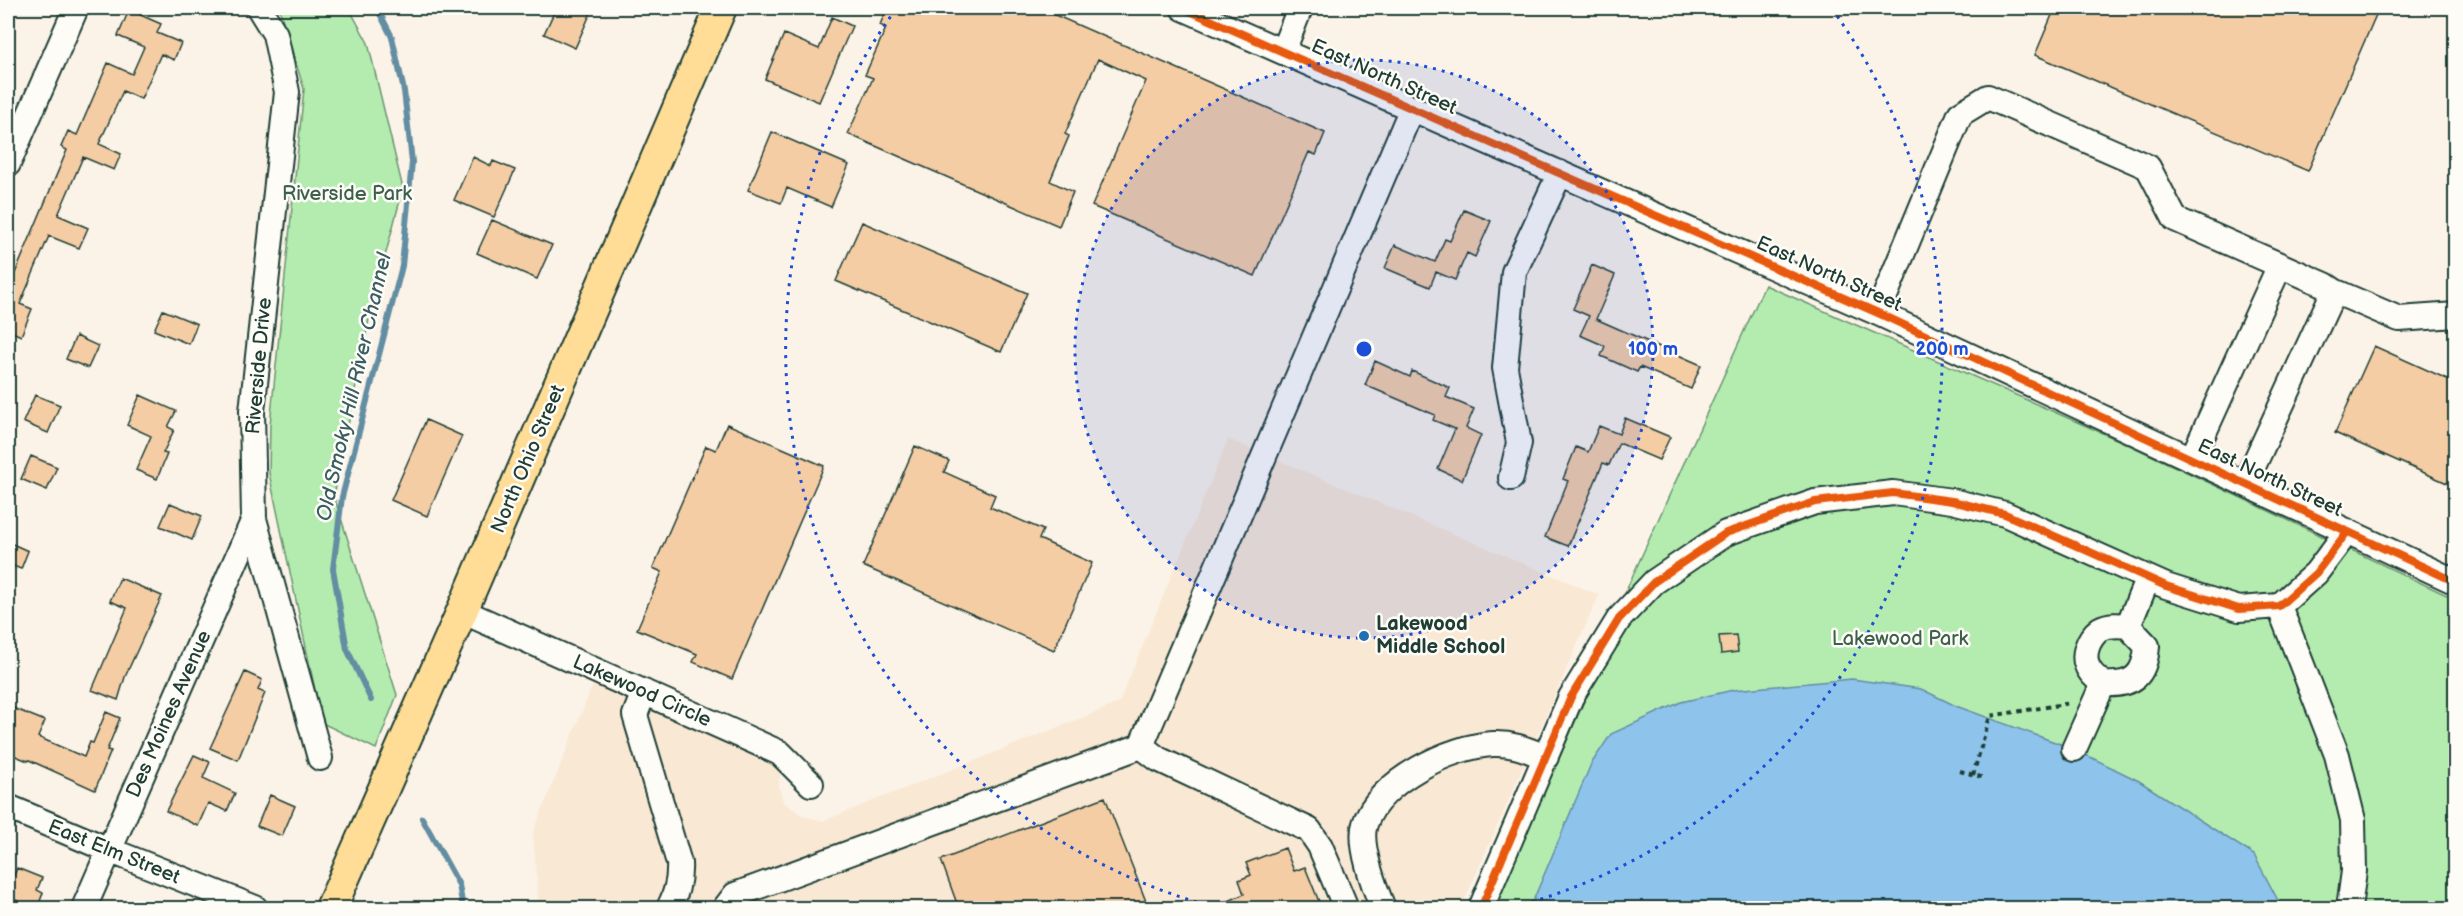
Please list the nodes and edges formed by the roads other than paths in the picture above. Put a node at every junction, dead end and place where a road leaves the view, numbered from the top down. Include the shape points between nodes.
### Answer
1 (76, 8) edge
2 (258, 8) edge
3 (721, 8) edge
4 (1183, 8) edge
5 (1300, 8) edge
6 (1282, 51) junction
7 (1412, 108) junction
8 (8, 164) edge
9 (1560, 173) junction
10 (2280, 265) junction
11 (2334, 291) junction
12 (1878, 313) junction
13 (2456, 315) edge
14 (2192, 459) junction
15 (1511, 478) dead end
16 (2245, 484) junction
17 (255, 519) junction
18 (2347, 532) junction
19 (2148, 578) junction
20 (2456, 582) edge
21 (2279, 606) junction
22 (462, 611) junction
23 (2128, 626) junction
24 (644, 692) junction
25 (2100, 692) junction
26 (1141, 746) junction
27 (2074, 749) dead end
28 (1546, 757) junction
29 (320, 758) dead end
30 (811, 784) dead end
31 (8, 807) edge
32 (109, 850) junction
33 (84, 909) edge
34 (255, 909) edge
35 (332, 909) edge
36 (669, 909) edge
37 (725, 909) edge
38 (1346, 909) edge
39 (1383, 909) edge
40 (1481, 909) edge
41 (2349, 909) edge

1 - 8 street
2 - 17 street, Riverside Drive via 275,34 287,92 252,411
3 - 22 main road, North Ohio Street
4 - 6 street, East North Street
5 - 6 street
6 - 7 street, East North Street
7 - 9 street, East North Street
7 - 26 street
9 - 12 street, East North Street
9 - 15 street via 1514,272 1505,368 1519,442
10 - 11 street
10 - 12 street via 2175,219 2148,167 1988,97 1960,114
10 - 14 street
11 - 13 street via 2399,319
11 - 16 street
12 - 14 street, East North Street
14 - 16 street, East North Street
16 - 18 street, East North Street
17 - 29 street, Riverside Drive
17 - 32 street, Des Moines Avenue
18 - 20 street, East North Street
18 - 21 street via 2316,573
19 - 21 street via 2238,609
19 - 23 street
19 - 28 street via 2005,514 1952,501 1893,493 1815,502 1726,533 1654,582 1619,618 1594,657
21 - 41 street via 2337,755 2353,820 2354,871
22 - 24 street, Lakewood Circle
22 - 35 main road, North Ohio Street
23 - 25 street via 2101,628 2089,640 2085,656
23 - 25 street via 2147,646 2146,664 2135,679
24 - 30 street, Lakewood Circle via 780,753
24 - 36 street via 635,715 679,862 680,878
25 - 27 street
26 - 37 street via 735,895
26 - 38 street via 1158,759 1309,830 1320,846
28 - 39 street via 1519,746 1492,744 1472,748 1409,772 1384,793 1364,824 1366,860
28 - 40 street
31 - 32 street, East Elm Street
32 - 33 street, Des Moines Avenue
32 - 34 street, East Elm Street

